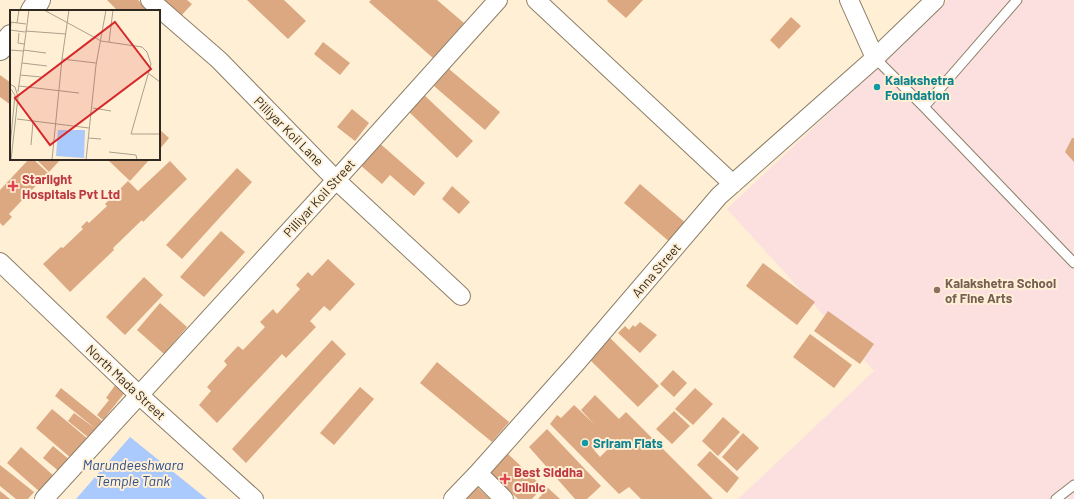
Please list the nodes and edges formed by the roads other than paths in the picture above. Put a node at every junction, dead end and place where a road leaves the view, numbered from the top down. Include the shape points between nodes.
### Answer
1 (39, 0) edge
2 (150, 0) edge
3 (498, 0) edge
4 (536, 0) edge
5 (849, 0) edge
6 (935, 0) edge
7 (1017, 0) edge
8 (33, 10) edge
9 (10, 37) edge
10 (0, 49) edge
11 (875, 58) junction
12 (924, 107) junction
13 (336, 180) junction
14 (733, 184) junction
15 (1074, 263) edge
16 (0, 264) edge
17 (461, 296) dead end
18 (139, 395) junction
19 (478, 473) junction
20 (1074, 485) edge
21 (44, 499) edge
22 (254, 499) edge
23 (453, 499) edge
24 (504, 499) edge
25 (1056, 499) edge

1 - 8 main road
2 - 13 street, Pilliyar Koil Lane via 219,60
3 - 13 street, Pilliyar Koil Street
4 - 14 street
5 - 11 street
6 - 11 street, Anna Street
7 - 12 lane
9 - 10 main road
11 - 12 lane
11 - 14 street, Anna Street
12 - 15 lane
13 - 17 street, Pilliyar Koil Lane
13 - 18 street, Pilliyar Koil Street
14 - 19 street, Anna Street via 719,196
16 - 18 street, North Mada Street
18 - 21 street, Pilliyar Koil Street
18 - 22 street, North Mada Street
19 - 23 street, Anna Street
19 - 24 street
20 - 25 lane

